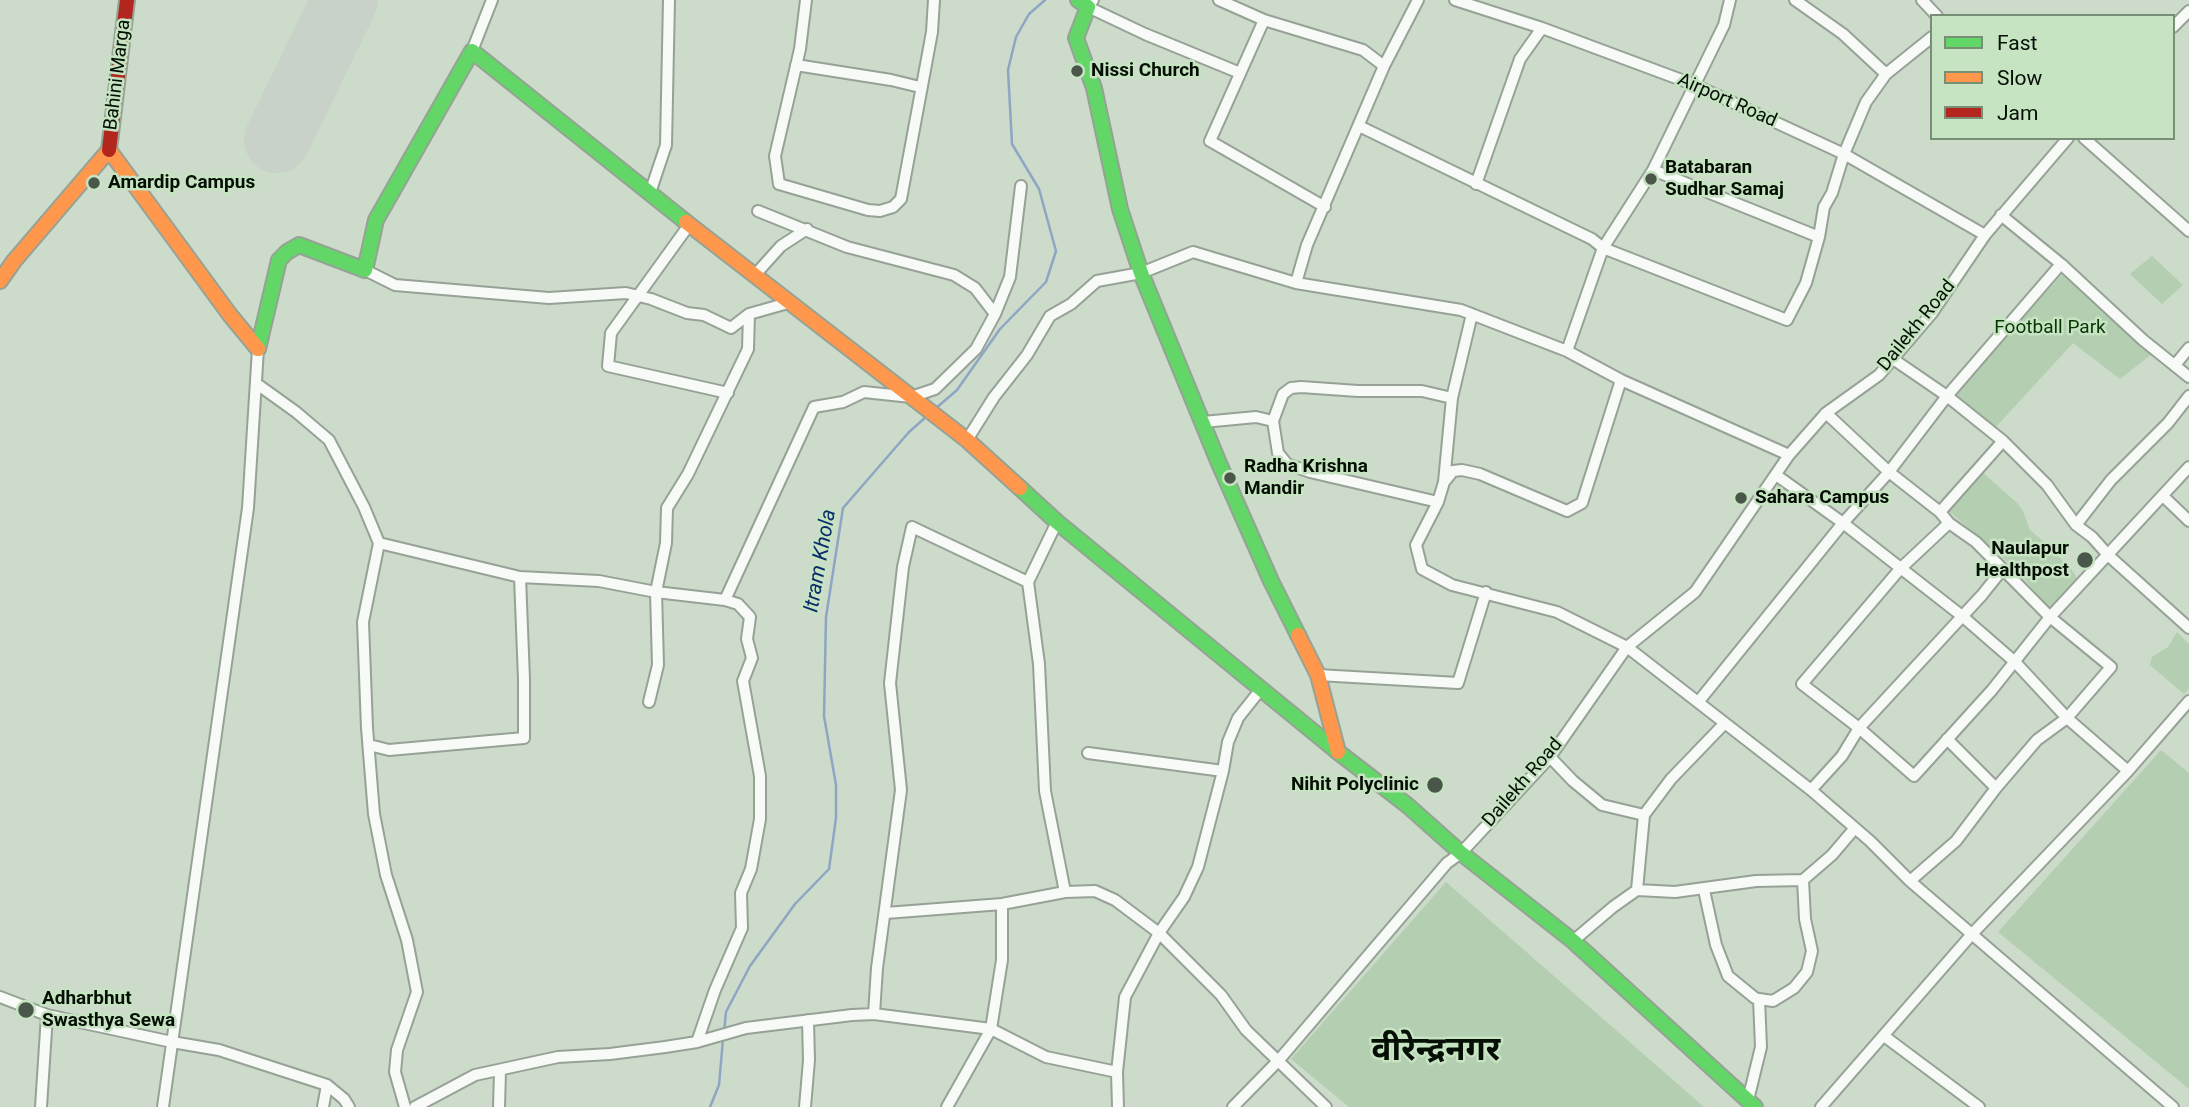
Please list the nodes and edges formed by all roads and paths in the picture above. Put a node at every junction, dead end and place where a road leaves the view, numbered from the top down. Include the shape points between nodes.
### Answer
1 (127, 0) edge
2 (492, 0) edge
3 (669, 0) edge
4 (806, 0) edge
5 (934, 0) edge
6 (1219, 0) edge
7 (1418, 0) edge
8 (1455, 0) edge
9 (1730, 0) edge
10 (1795, 0) edge
11 (1922, 0) edge
12 (1087, 3) edge
13 (2189, 11) edge
14 (1935, 14) edge
15 (1264, 20) junction
16 (2175, 25) edge
17 (1542, 28) junction
18 (1930, 39) edge
19 (472, 51) junction
20 (796, 65) junction
21 (1384, 66) junction
22 (1240, 73) junction
23 (1886, 74) junction
24 (1695, 85) junction
25 (920, 87) junction
26 (1359, 126) junction
27 (2066, 140) edge
28 (2086, 140) edge
29 (109, 150) junction
30 (1844, 154) junction
31 (1654, 170) junction
32 (1476, 184) junction
33 (1021, 186) dead end
34 (650, 194) junction
35 (1325, 207) junction
36 (758, 211) dead end
37 (2001, 215) junction
38 (689, 225) junction
39 (807, 229) junction
40 (2189, 230) edge
41 (1985, 234) junction
42 (1819, 237) junction
43 (1603, 248) junction
44 (2061, 264) junction
45 (365, 270) junction
46 (1141, 273) junction
47 (754, 276) junction
48 (0, 281) edge
49 (1296, 283) junction
50 (638, 296) junction
51 (788, 303) junction
52 (748, 313) junction
53 (995, 314) junction
54 (1472, 314) junction
55 (2189, 348) edge
56 (258, 349) junction
57 (1567, 351) junction
58 (1892, 359) junction
59 (2175, 365) junction
60 (2189, 377) edge
61 (1620, 380) junction
62 (257, 384) junction
63 (728, 393) junction
64 (1947, 396) junction
65 (2189, 396) edge
66 (1452, 398) junction
67 (915, 399) junction
68 (1826, 413) junction
69 (1273, 421) junction
70 (1203, 422) junction
71 (967, 440) junction
72 (2003, 441) junction
73 (1789, 455) junction
74 (2189, 467) edge
75 (1889, 472) junction
76 (1776, 475) junction
77 (1444, 482) junction
78 (2164, 497) junction
79 (1438, 502) junction
80 (1940, 512) junction
81 (2189, 521) edge
82 (1057, 522) junction
83 (1843, 523) junction
84 (1949, 523) junction
85 (2076, 525) junction
86 (379, 543) junction
87 (2109, 556) junction
88 (1900, 569) junction
89 (2002, 570) junction
90 (520, 578) junction
91 (1028, 582) junction
92 (656, 592) junction
93 (1486, 592) junction
94 (724, 600) junction
95 (1962, 615) junction
96 (2050, 617) junction
97 (2189, 628) edge
98 (1627, 647) junction
99 (2015, 662) junction
100 (1318, 676) junction
101 (1261, 689) junction
102 (1699, 701) junction
103 (2189, 701) edge
104 (649, 702) dead end
105 (2067, 718) junction
106 (1724, 724) junction
107 (1859, 728) junction
108 (1947, 739) junction
109 (369, 745) junction
110 (1338, 752) junction
111 (1088, 753) dead end
112 (1550, 757) junction
113 (1223, 771) junction
114 (2128, 771) junction
115 (1996, 788) junction
116 (1811, 790) junction
117 (1644, 815) junction
118 (1855, 828) junction
119 (1461, 853) junction
120 (1803, 880) junction
121 (1910, 881) junction
122 (1637, 890) junction
123 (1704, 890) junction
124 (1065, 892) junction
125 (1002, 904) junction
126 (886, 913) junction
127 (1159, 933) junction
128 (1972, 934) junction
129 (1573, 941) junction
130 (0, 997) edge
131 (1759, 999) junction
132 (874, 1014) junction
133 (47, 1015) junction
134 (808, 1020) junction
135 (991, 1028) junction
136 (1884, 1036) junction
137 (172, 1042) junction
138 (697, 1042) junction
139 (1279, 1060) junction
140 (500, 1071) junction
141 (1117, 1072) junction
142 (327, 1085) junction
143 (1752, 1104) edge
144 (41, 1107) edge
145 (163, 1107) edge
146 (323, 1107) edge
147 (349, 1107) edge
148 (405, 1107) edge
149 (415, 1107) edge
150 (499, 1107) edge
151 (805, 1107) edge
152 (947, 1107) edge
153 (1118, 1107) edge
154 (1233, 1107) edge
155 (1326, 1107) edge
156 (1821, 1107) edge
157 (1979, 1107) edge
158 (2173, 1107) edge

1 - 29 street, Bahini Marga
2 - 19 street
3 - 34 street via 666,145
4 - 20 street
5 - 25 street
6 - 15 street
7 - 21 street
8 - 17 street, Airport Road
9 - 24 street via 1724,25
10 - 23 street via 1843,34
11 - 14 street
12 - 22 street via 1145,34
12 - 46 street via 1076,38 1094,88 1120,209
13 - 16 street
15 - 21 street via 1363,50
15 - 22 street
17 - 24 street, Airport Road
17 - 32 street via 1520,59
18 - 23 street
19 - 34 street
19 - 45 street via 376,220
20 - 25 street
20 - 25 street via 775,156 779,184 868,210 893,208 901,199
21 - 26 street
22 - 35 street via 1210,141
23 - 30 street via 1866,102
24 - 30 street, Airport Road
24 - 31 street
26 - 32 street
26 - 35 street
27 - 37 street, Dailekh Road
28 - 40 street
29 - 48 street
29 - 56 street
30 - 41 street, Airport Road
30 - 42 street via 1824,207
31 - 42 street
31 - 43 street
32 - 43 street
33 - 53 street via 1010,277
34 - 38 street
35 - 49 street
36 - 39 street
37 - 41 street, Dailekh Road
37 - 44 street
38 - 47 street
38 - 50 street
39 - 47 street via 781,246
39 - 53 street via 881,258 954,275 975,288
41 - 58 street, Dailekh Road via 1932,313
42 - 43 street via 1806,283 1787,320
43 - 57 street
44 - 59 street
44 - 64 street
45 - 50 street via 395,285 549,298
45 - 56 street via 299,245 287,252 279,260
46 - 49 street via 1193,252
46 - 70 street
46 - 71 street via 1097,281 1050,316
47 - 51 street
49 - 54 street
50 - 52 street via 704,315 731,328
50 - 63 street via 611,332 608,366
51 - 52 street
51 - 67 street
52 - 63 street via 748,349
53 - 67 street via 976,348 960,365 935,389
54 - 57 street
54 - 66 street
55 - 59 street
56 - 62 street
57 - 61 street
58 - 64 street
58 - 68 street, Dailekh Road via 1879,375
59 - 60 street
61 - 73 street
61 - 77 street via 1582,503 1567,511 1462,470 1454,471
62 - 86 street via 329,440
62 - 137 street via 248,508
63 - 92 street via 667,508 666,543
64 - 72 street
64 - 75 street
65 - 85 street
66 - 69 street via 1422,391 1291,388 1283,394
66 - 77 street
67 - 71 street
67 - 94 street via 863,392 843,402 814,407
68 - 73 street, Dailekh Road
68 - 75 street
69 - 70 street via 1256,417
69 - 79 street via 1278,453 1287,464
70 - 100 street via 1271,581
71 - 82 street
72 - 80 street
72 - 85 street via 2048,485
73 - 76 street, Dailekh Road
74 - 78 street
75 - 80 street
75 - 83 street
76 - 83 street
76 - 98 street, Dailekh Road via 1695,592
77 - 79 street
78 - 81 street
78 - 87 street
79 - 93 street via 1416,545 1422,569 1452,585
80 - 84 street
82 - 91 street
82 - 101 street
83 - 88 street
83 - 102 street
84 - 88 street
84 - 89 street via 1976,542
85 - 87 street
86 - 90 street
86 - 109 street via 363,622
87 - 96 street
87 - 97 street
88 - 95 street
88 - 107 street via 1802,684
89 - 95 street
89 - 96 street
90 - 92 street via 599,581
90 - 109 street via 524,738 388,750
91 - 124 street via 1039,664 1045,791
91 - 126 street via 912,527 890,683 901,790
92 - 94 street
92 - 104 street via 658,665
93 - 98 street via 1557,612
93 - 100 street via 1458,683
94 - 138 street via 738,604 750,617 747,639 752,658 743,681 760,776 760,818 751,869 741,893 742,928
95 - 99 street
95 - 107 street
96 - 99 street
96 - 105 street via 2111,667
98 - 102 street
98 - 112 street, Dailekh Road
99 - 105 street
99 - 108 street
100 - 110 street
101 - 110 street
101 - 113 street via 1238,718
102 - 106 street
103 - 114 street
105 - 114 street
105 - 115 street via 2037,740
106 - 116 street
106 - 117 street
107 - 108 street via 1914,776
107 - 116 street via 1842,756
108 - 115 street
109 - 148 street via 386,875 407,940 417,992 397,1051 396,1072
110 - 119 street
111 - 113 street
112 - 117 street via 1602,805
112 - 119 street, Dailekh Road
113 - 127 street via 1198,867
114 - 128 street
115 - 121 street via 1956,841
116 - 118 street
117 - 122 street
118 - 120 street
118 - 121 street
119 - 129 street
119 - 139 street, Dailekh Road via 1447,863
120 - 123 street via 1756,881
120 - 131 street via 1812,951 1807,972 1794,988 1773,1001
121 - 128 street
122 - 123 street
122 - 129 street
123 - 131 street via 1728,976
124 - 125 street
124 - 127 street via 1095,891
125 - 126 street
125 - 135 street via 1002,960
126 - 132 street
127 - 139 street
127 - 141 street via 1125,997
128 - 136 street
128 - 158 street
129 - 143 street
130 - 133 street
131 - 143 street via 1761,1046
132 - 134 street
132 - 135 street
133 - 137 street
133 - 144 street
134 - 138 street via 746,1028
134 - 151 street
135 - 141 street via 1046,1057
135 - 152 street
136 - 156 street
136 - 157 street
137 - 142 street via 219,1050
137 - 145 street
138 - 140 street via 558,1056
139 - 154 street, Dailekh Road
139 - 155 street
140 - 149 street via 475,1075
140 - 150 street
141 - 153 street
142 - 146 street
142 - 147 street

